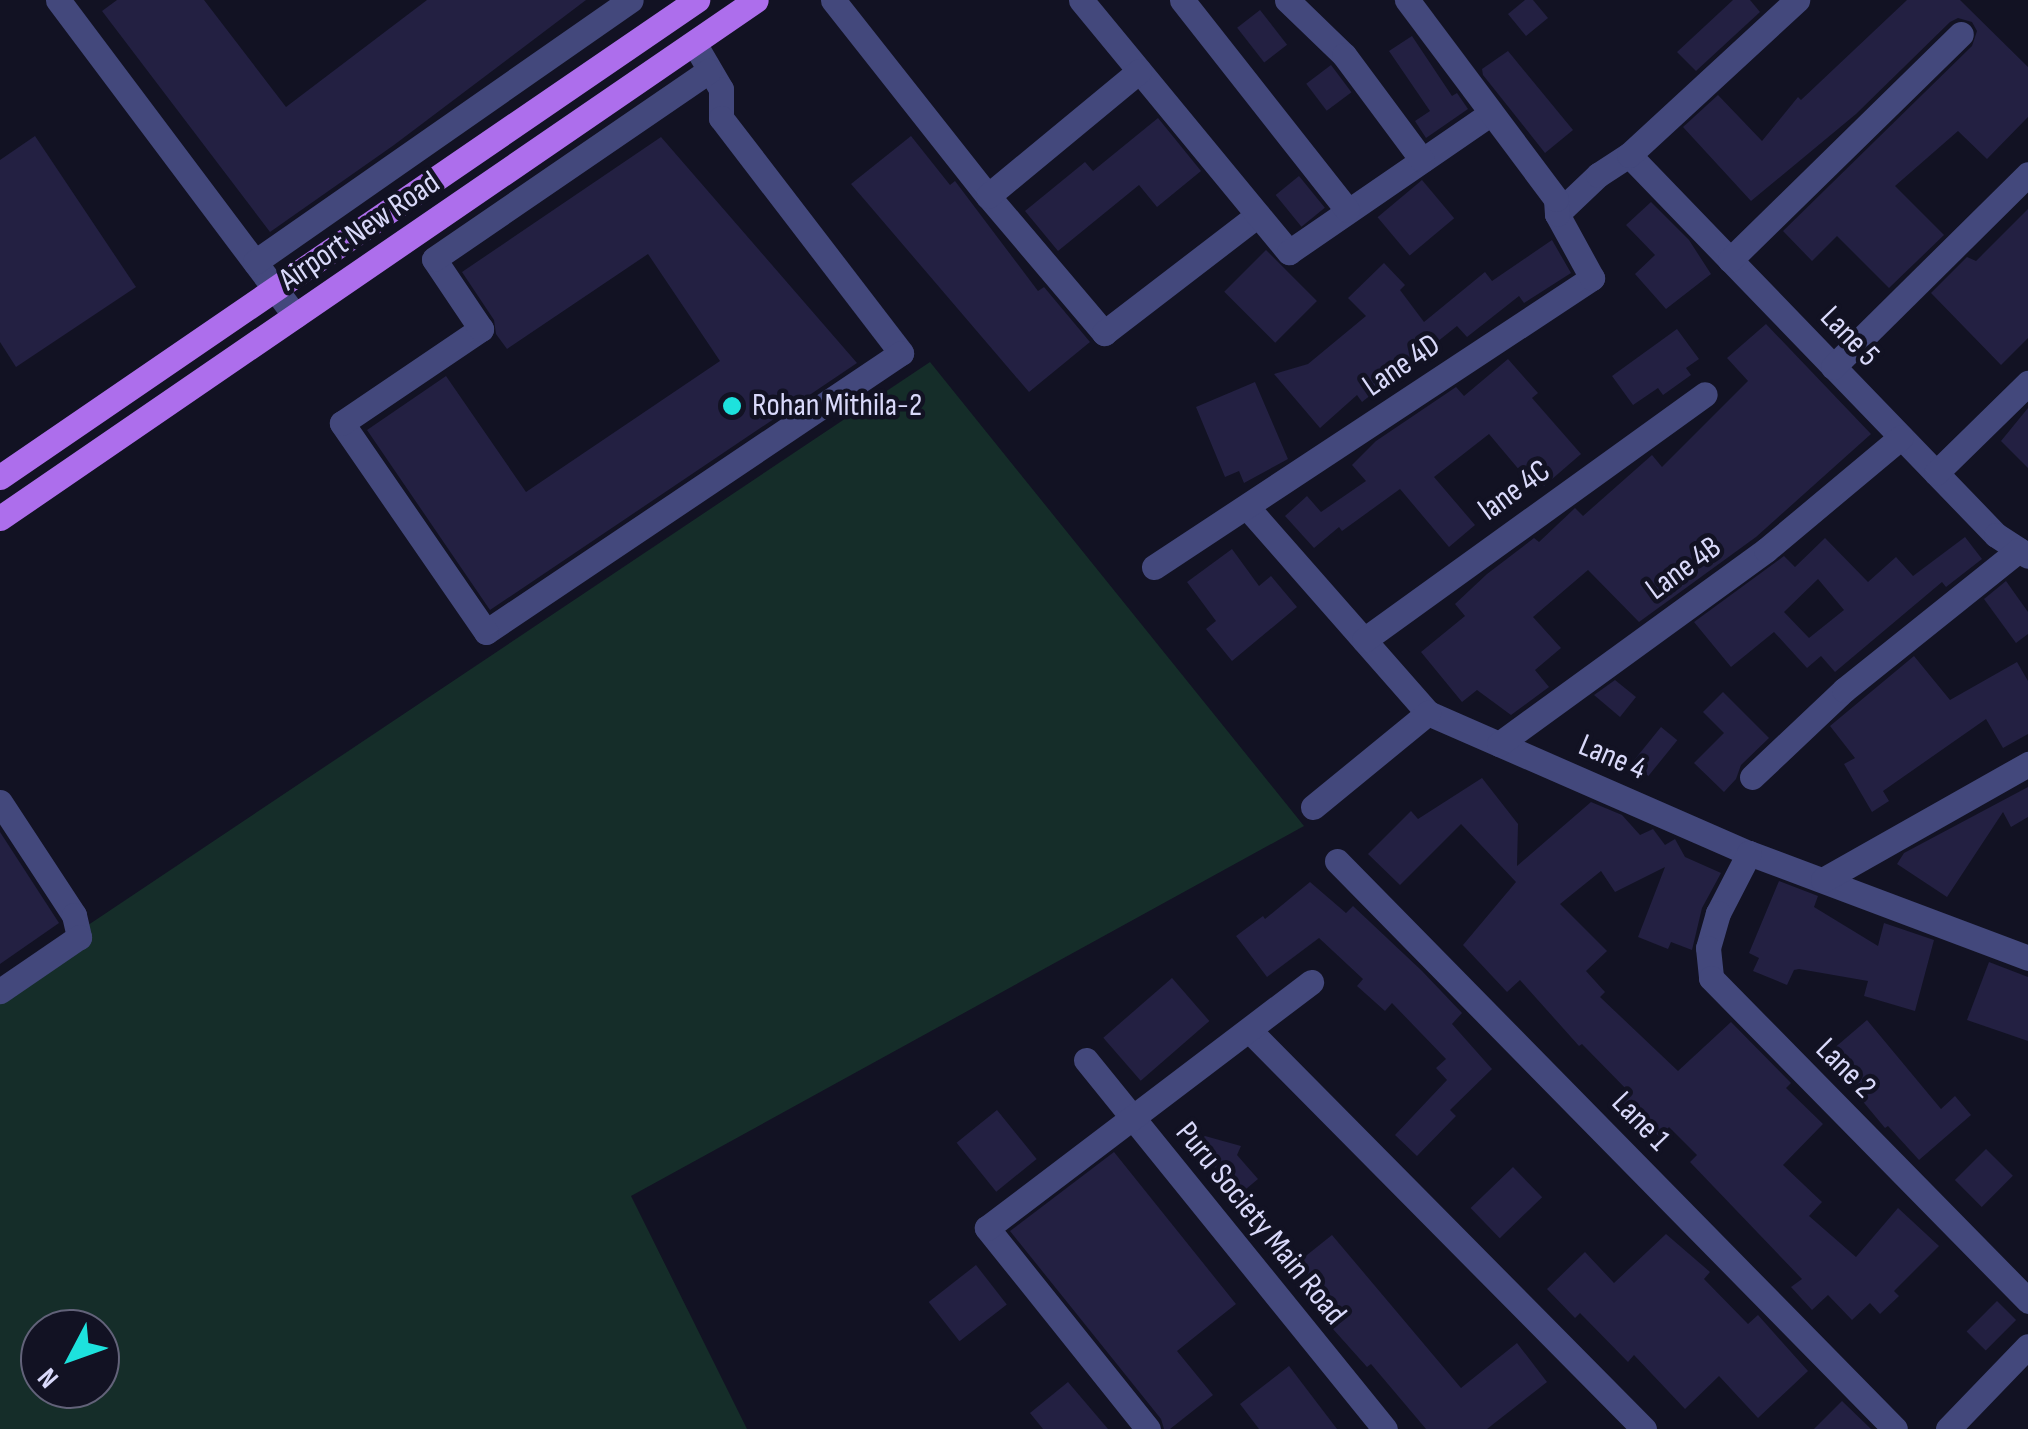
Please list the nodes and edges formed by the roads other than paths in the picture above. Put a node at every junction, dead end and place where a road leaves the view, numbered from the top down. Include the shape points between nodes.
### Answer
1 (630, 0) edge
2 (697, 0) edge
3 (756, 0) edge
4 (833, 0) edge
5 (1081, 0) edge
6 (1182, 0) edge
7 (1287, 0) edge
8 (1407, 0) edge
9 (1797, 0) edge
10 (62, 2) edge
11 (1961, 34) dead end
12 (694, 43) junction
13 (709, 71) junction
14 (1139, 72) junction
15 (1492, 113) junction
16 (1629, 155) junction
17 (1422, 160) junction
18 (2028, 174) edge
19 (988, 196) junction
20 (1347, 210) junction
21 (1557, 214) junction
22 (1258, 216) junction
23 (1730, 260) junction
24 (255, 262) junction
25 (275, 289) junction
26 (295, 316) junction
27 (1833, 367) junction
28 (2028, 383) edge
29 (1705, 394) dead end
30 (1901, 437) junction
31 (1936, 473) junction
32 (0, 477) edge
33 (1246, 508) junction
34 (0, 518) edge
35 (2024, 553) edge
36 (1154, 567) dead end
37 (1364, 640) junction
38 (1428, 713) junction
39 (1498, 744) junction
40 (2028, 764) edge
41 (1752, 777) dead end
42 (0, 802) edge
43 (1312, 807) dead end
44 (1749, 853) junction
45 (1337, 861) dead end
46 (1823, 880) junction
47 (2028, 958) edge
48 (1311, 982) dead end
49 (0, 991) edge
50 (1250, 1031) junction
51 (1086, 1060) dead end
52 (1134, 1118) junction
53 (2028, 1300) edge
54 (2028, 1346) edge
55 (1148, 1429) edge
56 (1385, 1429) edge
57 (1644, 1429) edge
58 (1896, 1429) edge
59 (1948, 1429) edge

1 - 24 street
2 - 25 main road, Airport New Road
3 - 12 main road, Airport New Road
4 - 19 street
5 - 14 street
6 - 20 street
7 - 17 street via 1344,55
8 - 15 street
9 - 16 street
10 - 24 street
11 - 23 street
12 - 13 street
12 - 26 main road, Airport New Road
13 - 13 street via 721,88 721,118 901,353 486,632 342,423 481,329 434,260
14 - 19 street
14 - 22 street
15 - 17 street
15 - 21 street via 1556,199
16 - 21 street
16 - 23 street, Lane 5
17 - 20 street
18 - 27 street
19 - 22 street via 1104,333
20 - 22 street via 1290,252
21 - 33 street, Lane 4D via 1592,278
23 - 27 street, Lane 5
24 - 25 street
25 - 26 street
25 - 32 main road, Airport New Road
26 - 34 main road, Airport New Road
27 - 30 street, Lane 5
28 - 31 street
29 - 37 street, lane 4C
30 - 31 street, Lane 5
30 - 39 street, Lane 4B via 1766,550
31 - 35 street, Lane 5 via 1996,536
33 - 36 street
33 - 37 street, Lane 4
35 - 41 street via 1844,690
37 - 38 street, Lane 4
38 - 39 street, Lane 4
38 - 43 street
39 - 44 street, Lane 4
40 - 46 street
42 - 49 street via 74,916 79,937
44 - 46 street, Lane 4
44 - 53 street, Lane 2 via 1718,913 1708,948 1711,978
45 - 58 street, Lane 1
46 - 47 street, Lane 4
48 - 50 street
50 - 52 street
50 - 57 street
51 - 52 street, Puru Society Main Road
52 - 55 street via 988,1228
52 - 56 street, Puru Society Main Road
54 - 59 street

